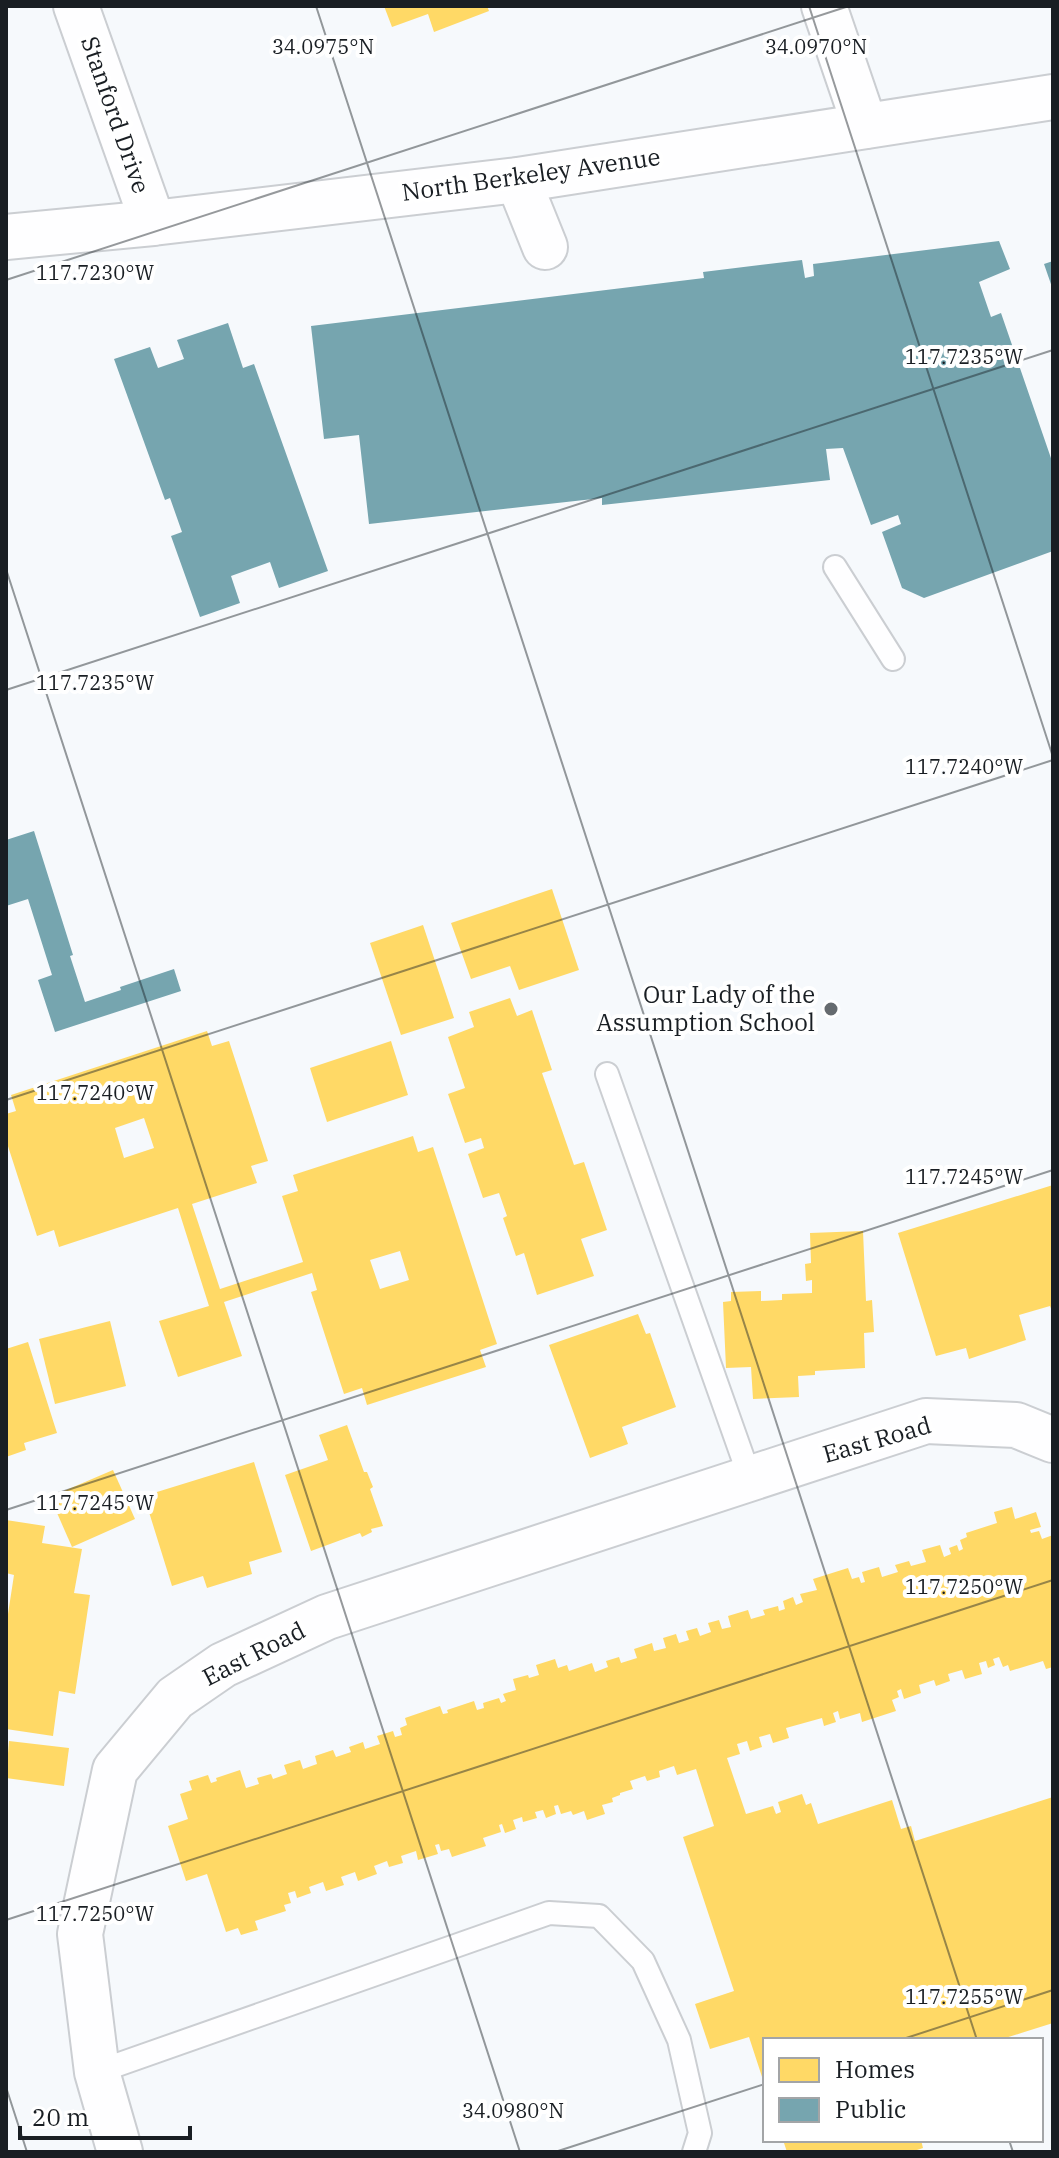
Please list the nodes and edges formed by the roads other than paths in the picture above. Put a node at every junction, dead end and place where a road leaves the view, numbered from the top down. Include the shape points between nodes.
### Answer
1 (76, 6) edge
2 (824, 6) edge
3 (1053, 97) edge
4 (865, 126) junction
5 (518, 180) junction
6 (153, 223) junction
7 (6, 237) edge
8 (545, 247) dead end
9 (835, 567) dead end
10 (893, 659) dead end
11 (607, 1074) dead end
12 (1053, 1440) edge
13 (750, 1478) junction
14 (97, 2072) junction
15 (120, 2152) edge
16 (694, 2152) edge

1 - 6 street, Stanford Drive
2 - 4 street
3 - 4 street, North Berkeley Avenue
4 - 5 street, North Berkeley Avenue
5 - 6 street, North Berkeley Avenue
5 - 8 street
6 - 7 street, North Berkeley Avenue
9 - 10 lane
11 - 13 lane
12 - 13 street, East Road via 1016,1425 926,1421
13 - 14 street, East Road via 327,1617 223,1665 175,1698 115,1770 80,1934
14 - 15 street, East Road
14 - 16 lane via 549,1913 599,1916 643,1961 679,2040 700,2133

